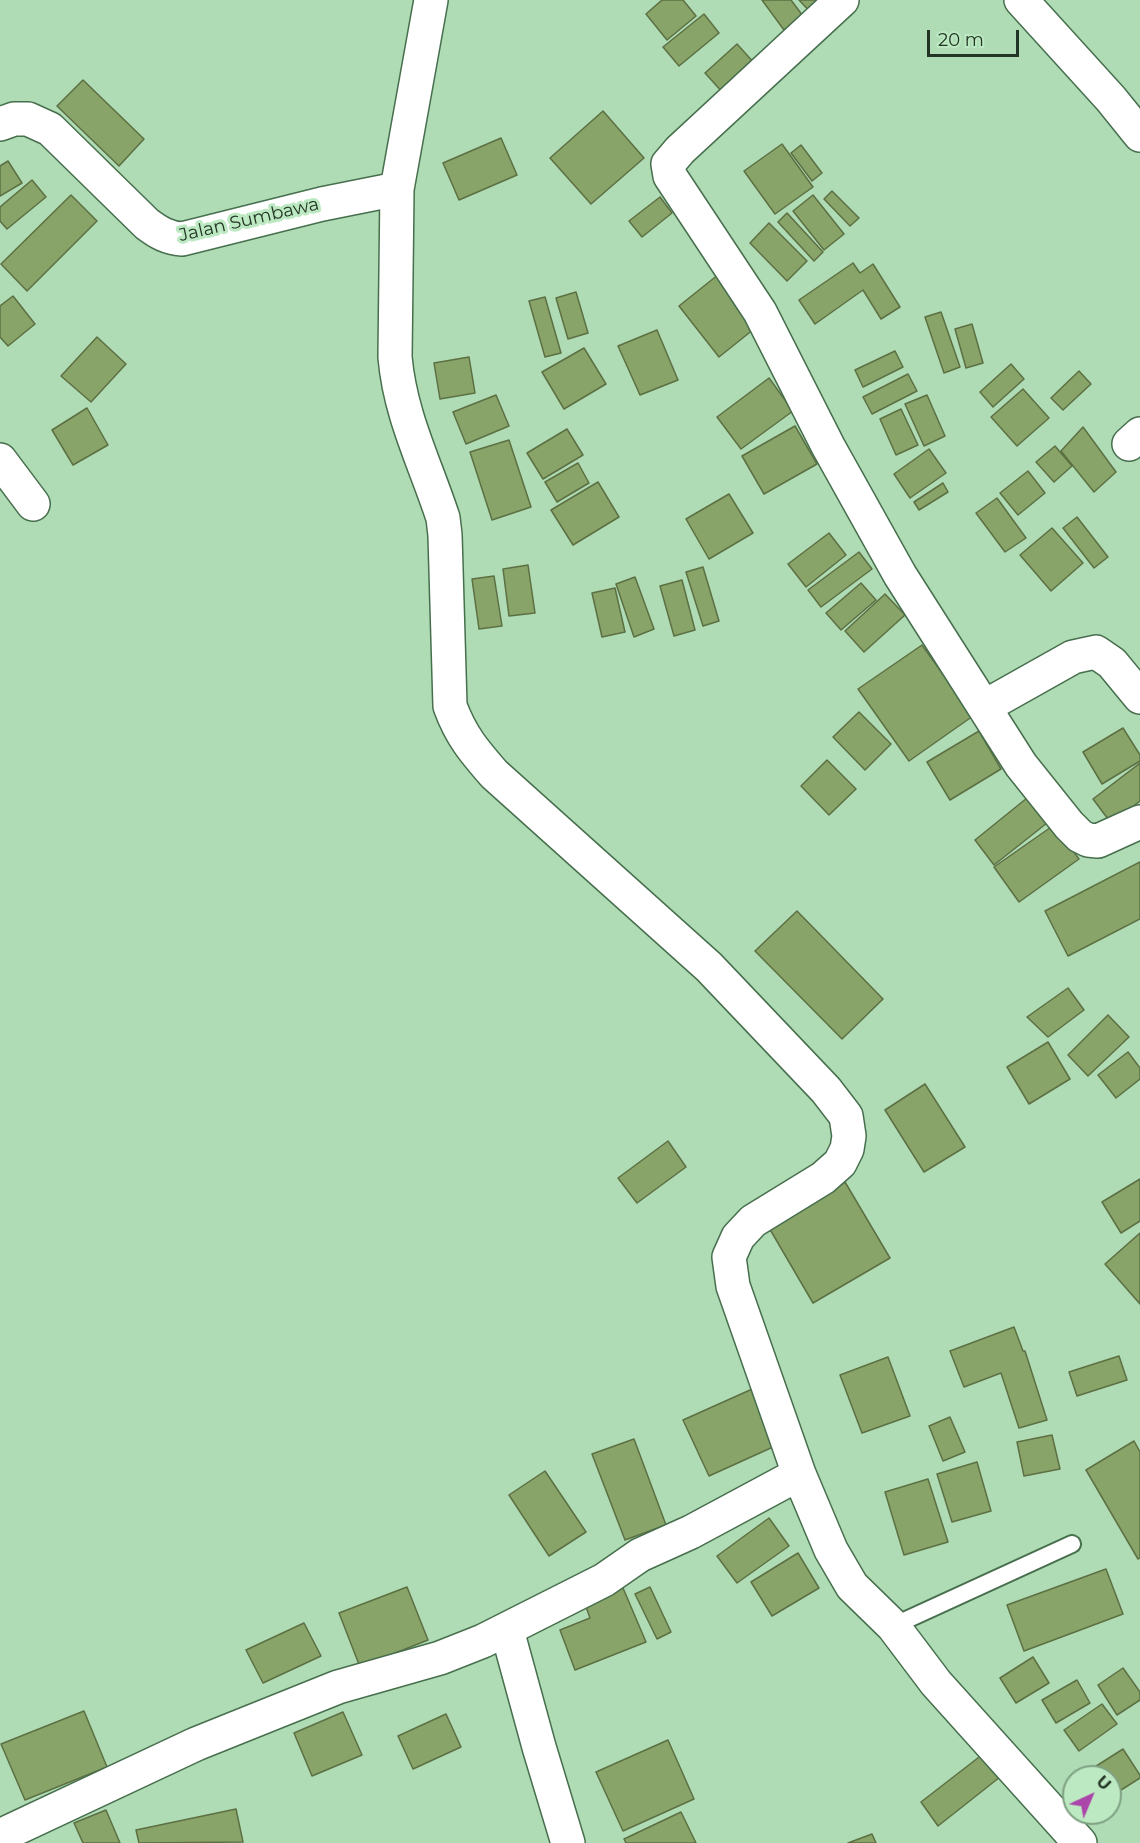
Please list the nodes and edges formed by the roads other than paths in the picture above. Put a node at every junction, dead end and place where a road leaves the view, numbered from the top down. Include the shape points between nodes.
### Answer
1 (431, 0) edge
2 (842, 0) edge
3 (1021, 0) edge
4 (0, 124) edge
5 (1140, 135) edge
6 (397, 189) junction
7 (0, 460) edge
8 (33, 504) dead end
9 (1140, 697) edge
10 (984, 707) junction
11 (1140, 822) edge
12 (799, 1474) junction
13 (1072, 1544) dead end
14 (893, 1626) junction
15 (507, 1630) junction
16 (0, 1836) edge
17 (568, 1843) edge
18 (1080, 1843) edge

1 - 6 street
2 - 10 street via 680,150 668,164 670,176 760,312 868,521
3 - 5 street
4 - 6 street, Jalan Sumbawa via 28,119 50,129 147,224 172,238
6 - 12 street via 397,380 407,422 443,518 449,698 458,729 494,774 709,967 846,1116 849,1136 840,1163 823,1178 753,1221 738,1237 729,1257 733,1286
7 - 8 street
9 - 10 street via 1112,663 1096,652 1073,657
10 - 11 street via 1021,765 1080,836 1098,841
12 - 14 street via 831,1550 852,1586
12 - 15 street via 692,1532 640,1555 604,1580
13 - 14 lane
14 - 18 street via 936,1683
15 - 16 street via 440,1658 338,1687 196,1744
15 - 17 street

